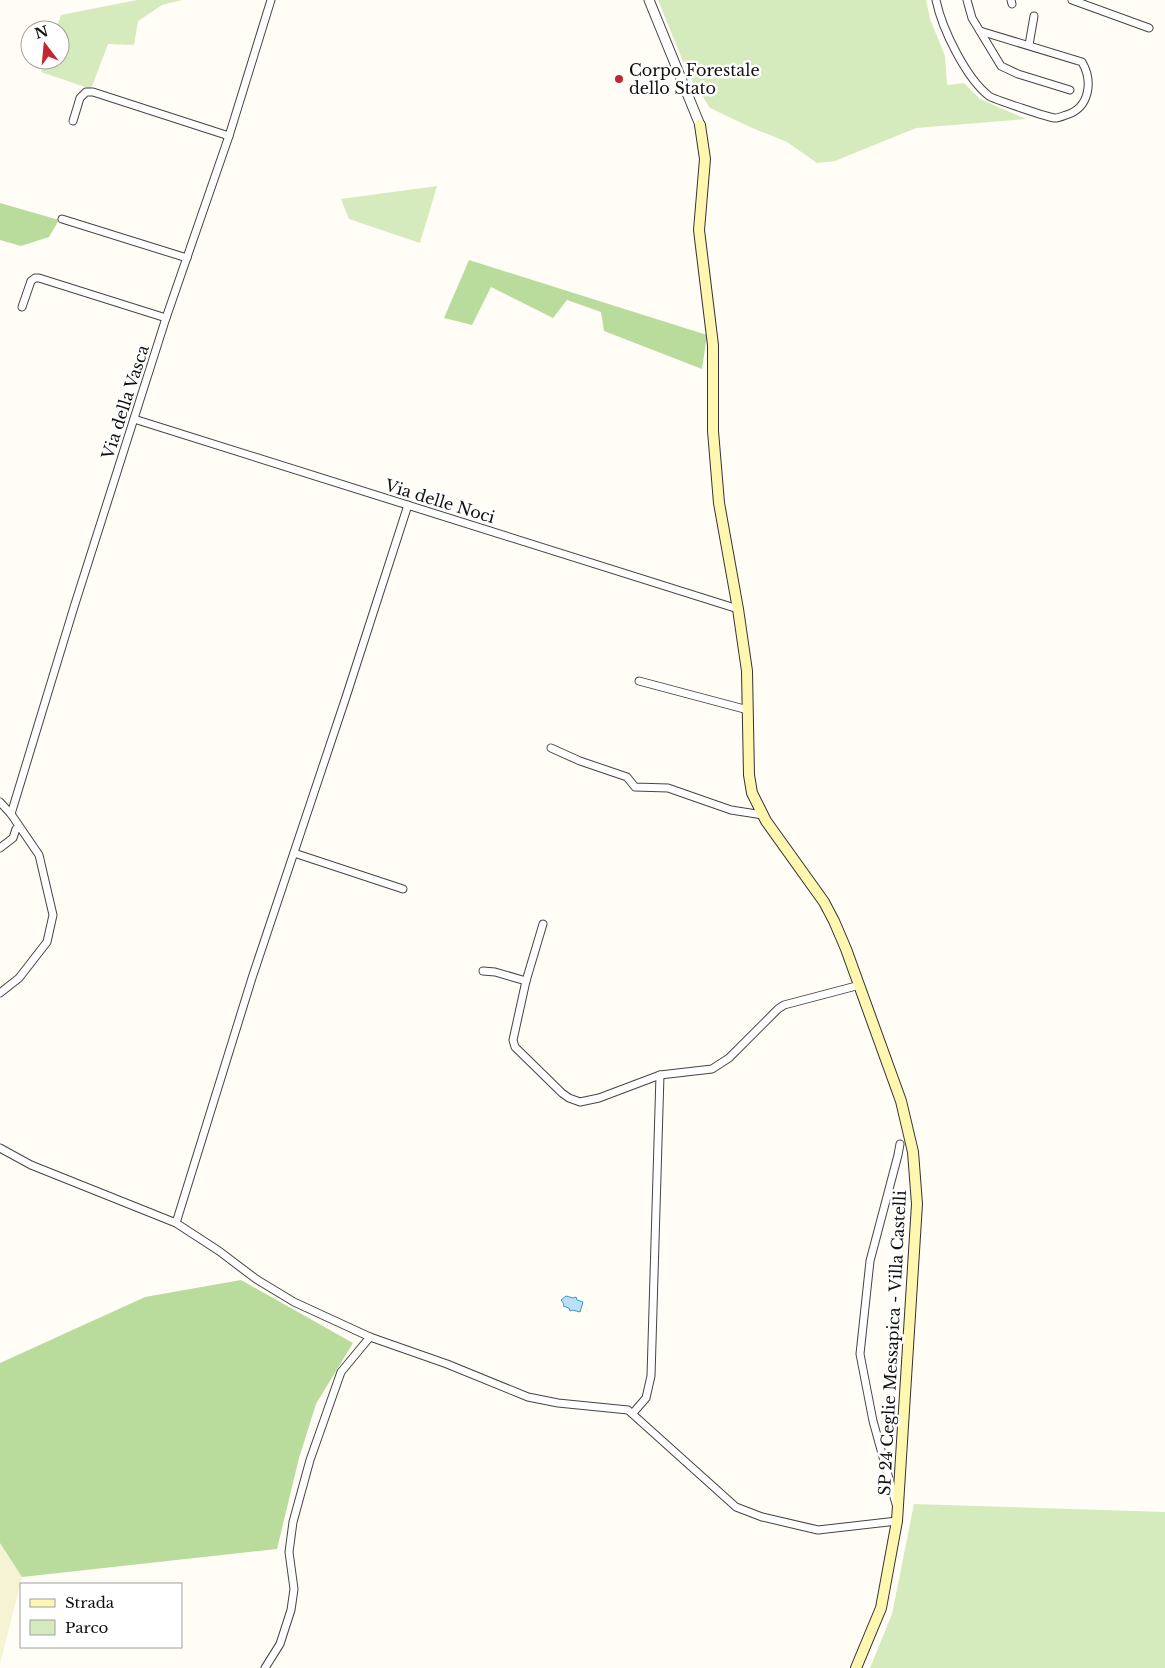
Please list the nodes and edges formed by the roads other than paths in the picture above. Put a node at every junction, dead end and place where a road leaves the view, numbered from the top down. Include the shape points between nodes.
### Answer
1 (271, 0) edge
2 (649, 0) edge
3 (936, 0) edge
4 (967, 0) edge
5 (1072, 0) edge
6 (1034, 16) dead end
7 (1149, 28) dead end
8 (980, 31) junction
9 (1029, 45) junction
10 (1070, 90) dead end
11 (73, 121) dead end
12 (700, 125) joint
13 (229, 136) junction
14 (62, 219) dead end
15 (187, 258) junction
16 (22, 307) dead end
17 (166, 318) junction
18 (134, 419) junction
19 (408, 505) junction
20 (738, 609) junction
21 (639, 681) dead end
22 (748, 710) junction
23 (551, 748) dead end
24 (0, 802) edge
25 (11, 814) junction
26 (763, 815) junction
27 (20, 828) junction
28 (0, 848) edge
29 (294, 853) junction
30 (403, 889) dead end
31 (543, 924) dead end
32 (483, 971) dead end
33 (526, 981) junction
34 (860, 985) junction
35 (0, 993) edge
36 (660, 1075) junction
37 (900, 1144) dead end
38 (0, 1148) edge
39 (912, 1152) junction
40 (898, 1155) junction
41 (176, 1223) junction
42 (370, 1337) junction
43 (632, 1413) junction
44 (898, 1516) junction
45 (264, 1668) edge
46 (856, 1668) edge

1 - 13 street, Via della Vasca
2 - 12 street
3 - 9 street via 950,42 976,83 990,98 1056,118 1074,113 1085,101 1089,89 1082,62
4 - 8 street
5 - 7 street
6 - 9 street
8 - 9 street
8 - 10 street via 1001,66
11 - 13 street via 80,98 86,92 93,92
12 - 20 main road, SP 24 Ceglie Messapica - Villa Castelli via 704,159 699,230 713,345 713,431 718,494
13 - 15 street, Via della Vasca
14 - 15 street
15 - 17 street, Via della Vasca
16 - 17 street via 31,281 39,278
17 - 18 street, Via della Vasca
18 - 19 street, Via delle Noci
18 - 25 street, Via della Vasca
19 - 20 street, Via delle Noci
19 - 29 street
20 - 22 main road, SP 24 Ceglie Messapica - Villa Castelli via 747,671
21 - 22 street
22 - 26 main road, SP 24 Ceglie Messapica - Villa Castelli via 749,775 752,793
23 - 26 street via 621,775 635,787 668,788 731,810
24 - 25 street
25 - 27 street
26 - 34 main road, SP 24 Ceglie Messapica - Villa Castelli via 824,902
27 - 28 street
27 - 35 street via 40,855 53,915 47,942 19,978
29 - 30 street
29 - 41 street
31 - 33 street
32 - 33 street
33 - 36 street via 512,1040 515,1047 569,1098 580,1102 599,1098
34 - 36 street via 784,1005 729,1058 712,1069
34 - 39 main road, SP 24 Ceglie Messapica - Villa Castelli via 897,1086
36 - 43 street via 651,1376 646,1398
37 - 40 street
38 - 41 street via 31,1165
39 - 40 street
39 - 44 main road, SP 24 Ceglie Messapica - Villa Castelli via 917,1204
40 - 44 street via 870,1260 860,1354 873,1421
41 - 42 street via 294,1302
42 - 43 street via 528,1397
42 - 45 street via 341,1372 310,1460 293,1522 289,1552 294,1589 291,1610 280,1644
43 - 44 street via 736,1507 762,1517 818,1530
44 - 46 main road, SP 24 Ceglie Messapica - Villa Castelli via 881,1608

